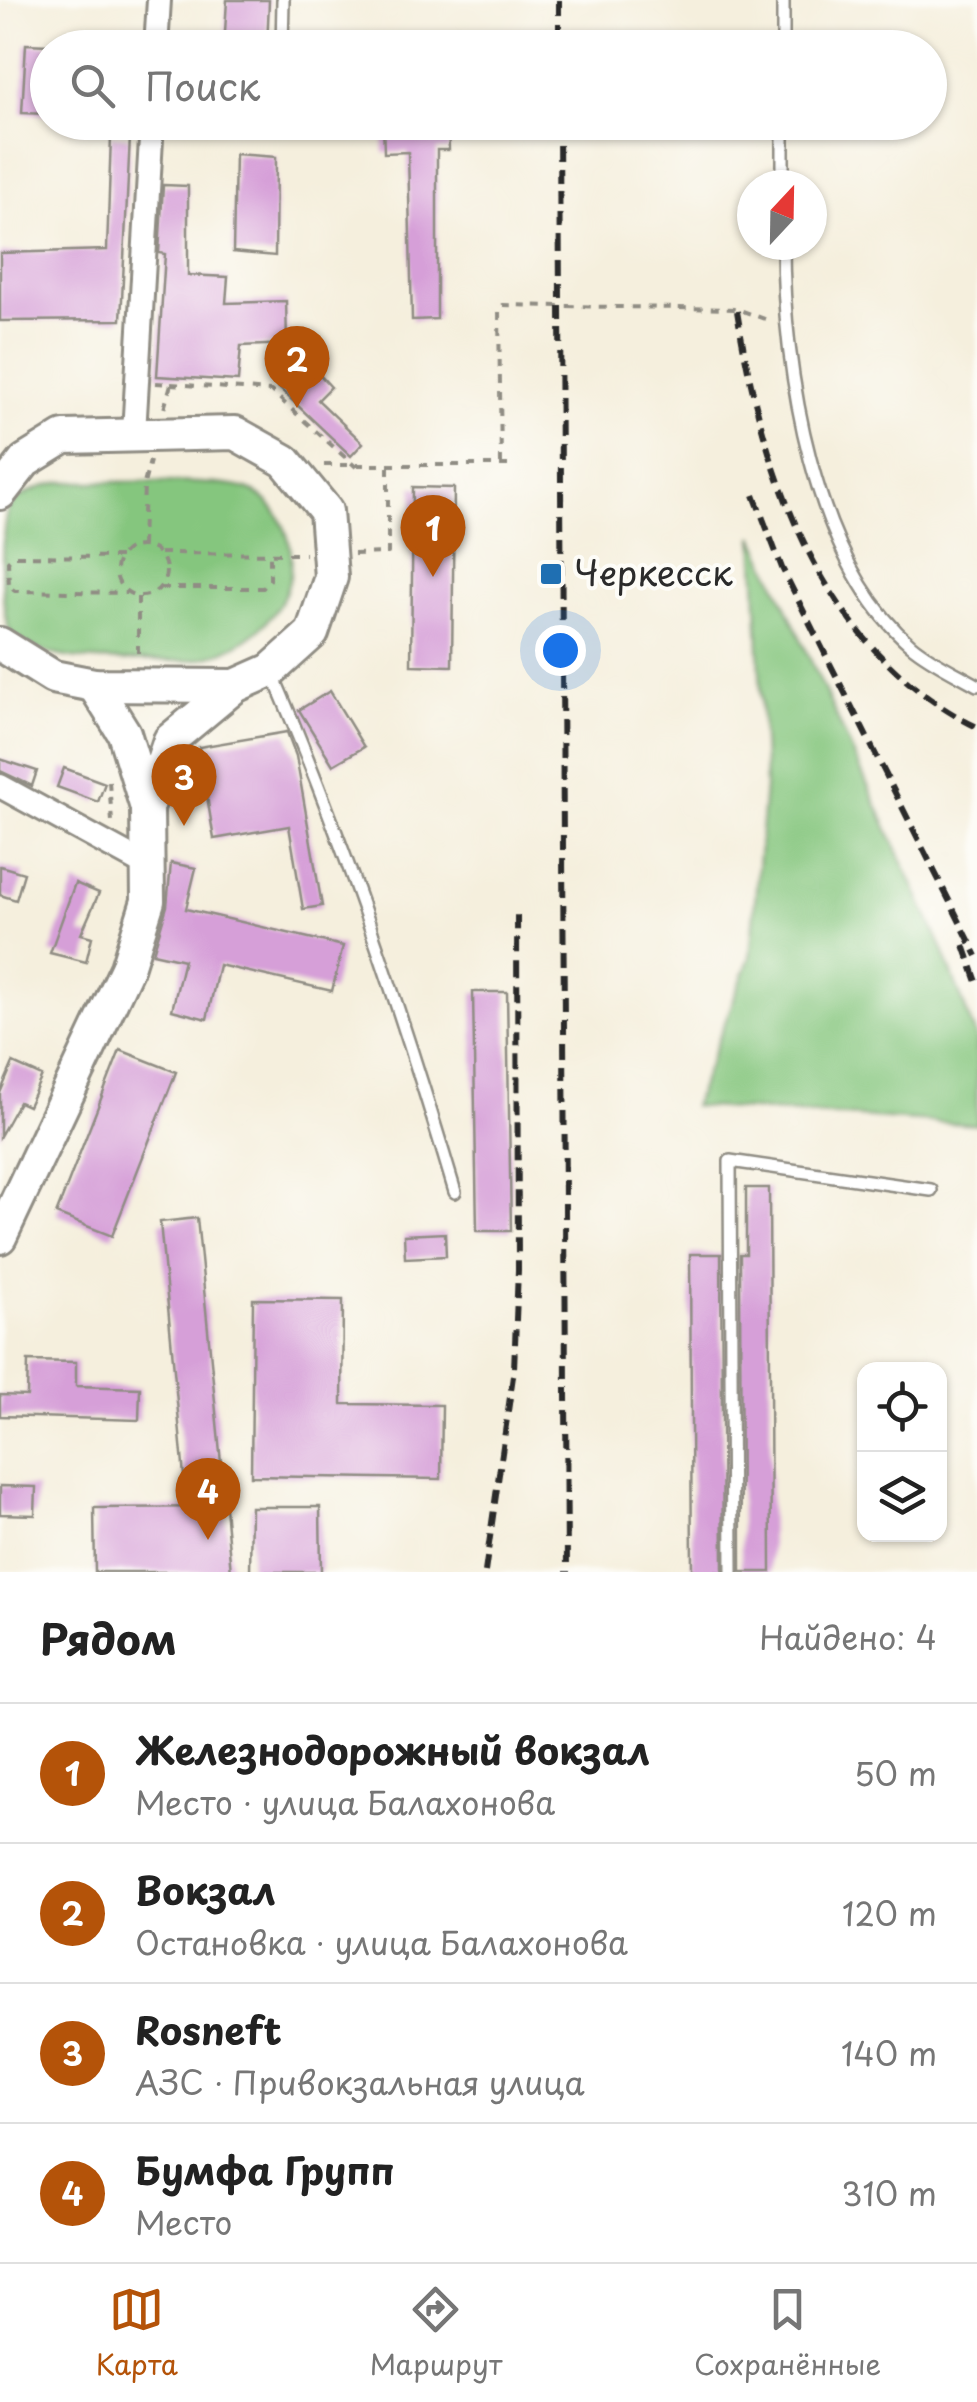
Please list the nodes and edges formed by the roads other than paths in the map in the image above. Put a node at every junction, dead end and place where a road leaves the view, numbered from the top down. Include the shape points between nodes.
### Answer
1 (159, 0) edge
2 (283, 0) edge
3 (783, 0) edge
4 (157, 30) edge
5 (282, 30) edge
6 (783, 30) edge
7 (151, 140) edge
8 (783, 140) edge
9 (783, 170) edge
10 (784, 260) edge
11 (134, 433) junction
12 (0, 493) edge
13 (0, 644) edge
14 (270, 670) junction
15 (94, 686) junction
16 (235, 686) junction
17 (977, 686) edge
18 (0, 786) edge
19 (147, 808) junction
20 (145, 865) junction
21 (931, 1190) dead end
22 (454, 1192) dead end
23 (0, 1237) edge
24 (732, 1572) edge

1 - 4 street
2 - 5 lane
3 - 6 lane
7 - 11 street
8 - 9 lane
10 - 17 lane via 800,425 850,572 911,645
11 - 12 street via 64,437 25,461
11 - 14 street via 235,434 284,460 326,511 330,577 312,633
13 - 15 street via 53,677
14 - 16 street
14 - 22 lane via 330,806
15 - 16 street
15 - 19 street via 124,732
16 - 19 street via 170,740
18 - 20 street
19 - 20 street
20 - 23 street via 148,900 127,968
21 - 24 lane via 730,1161

